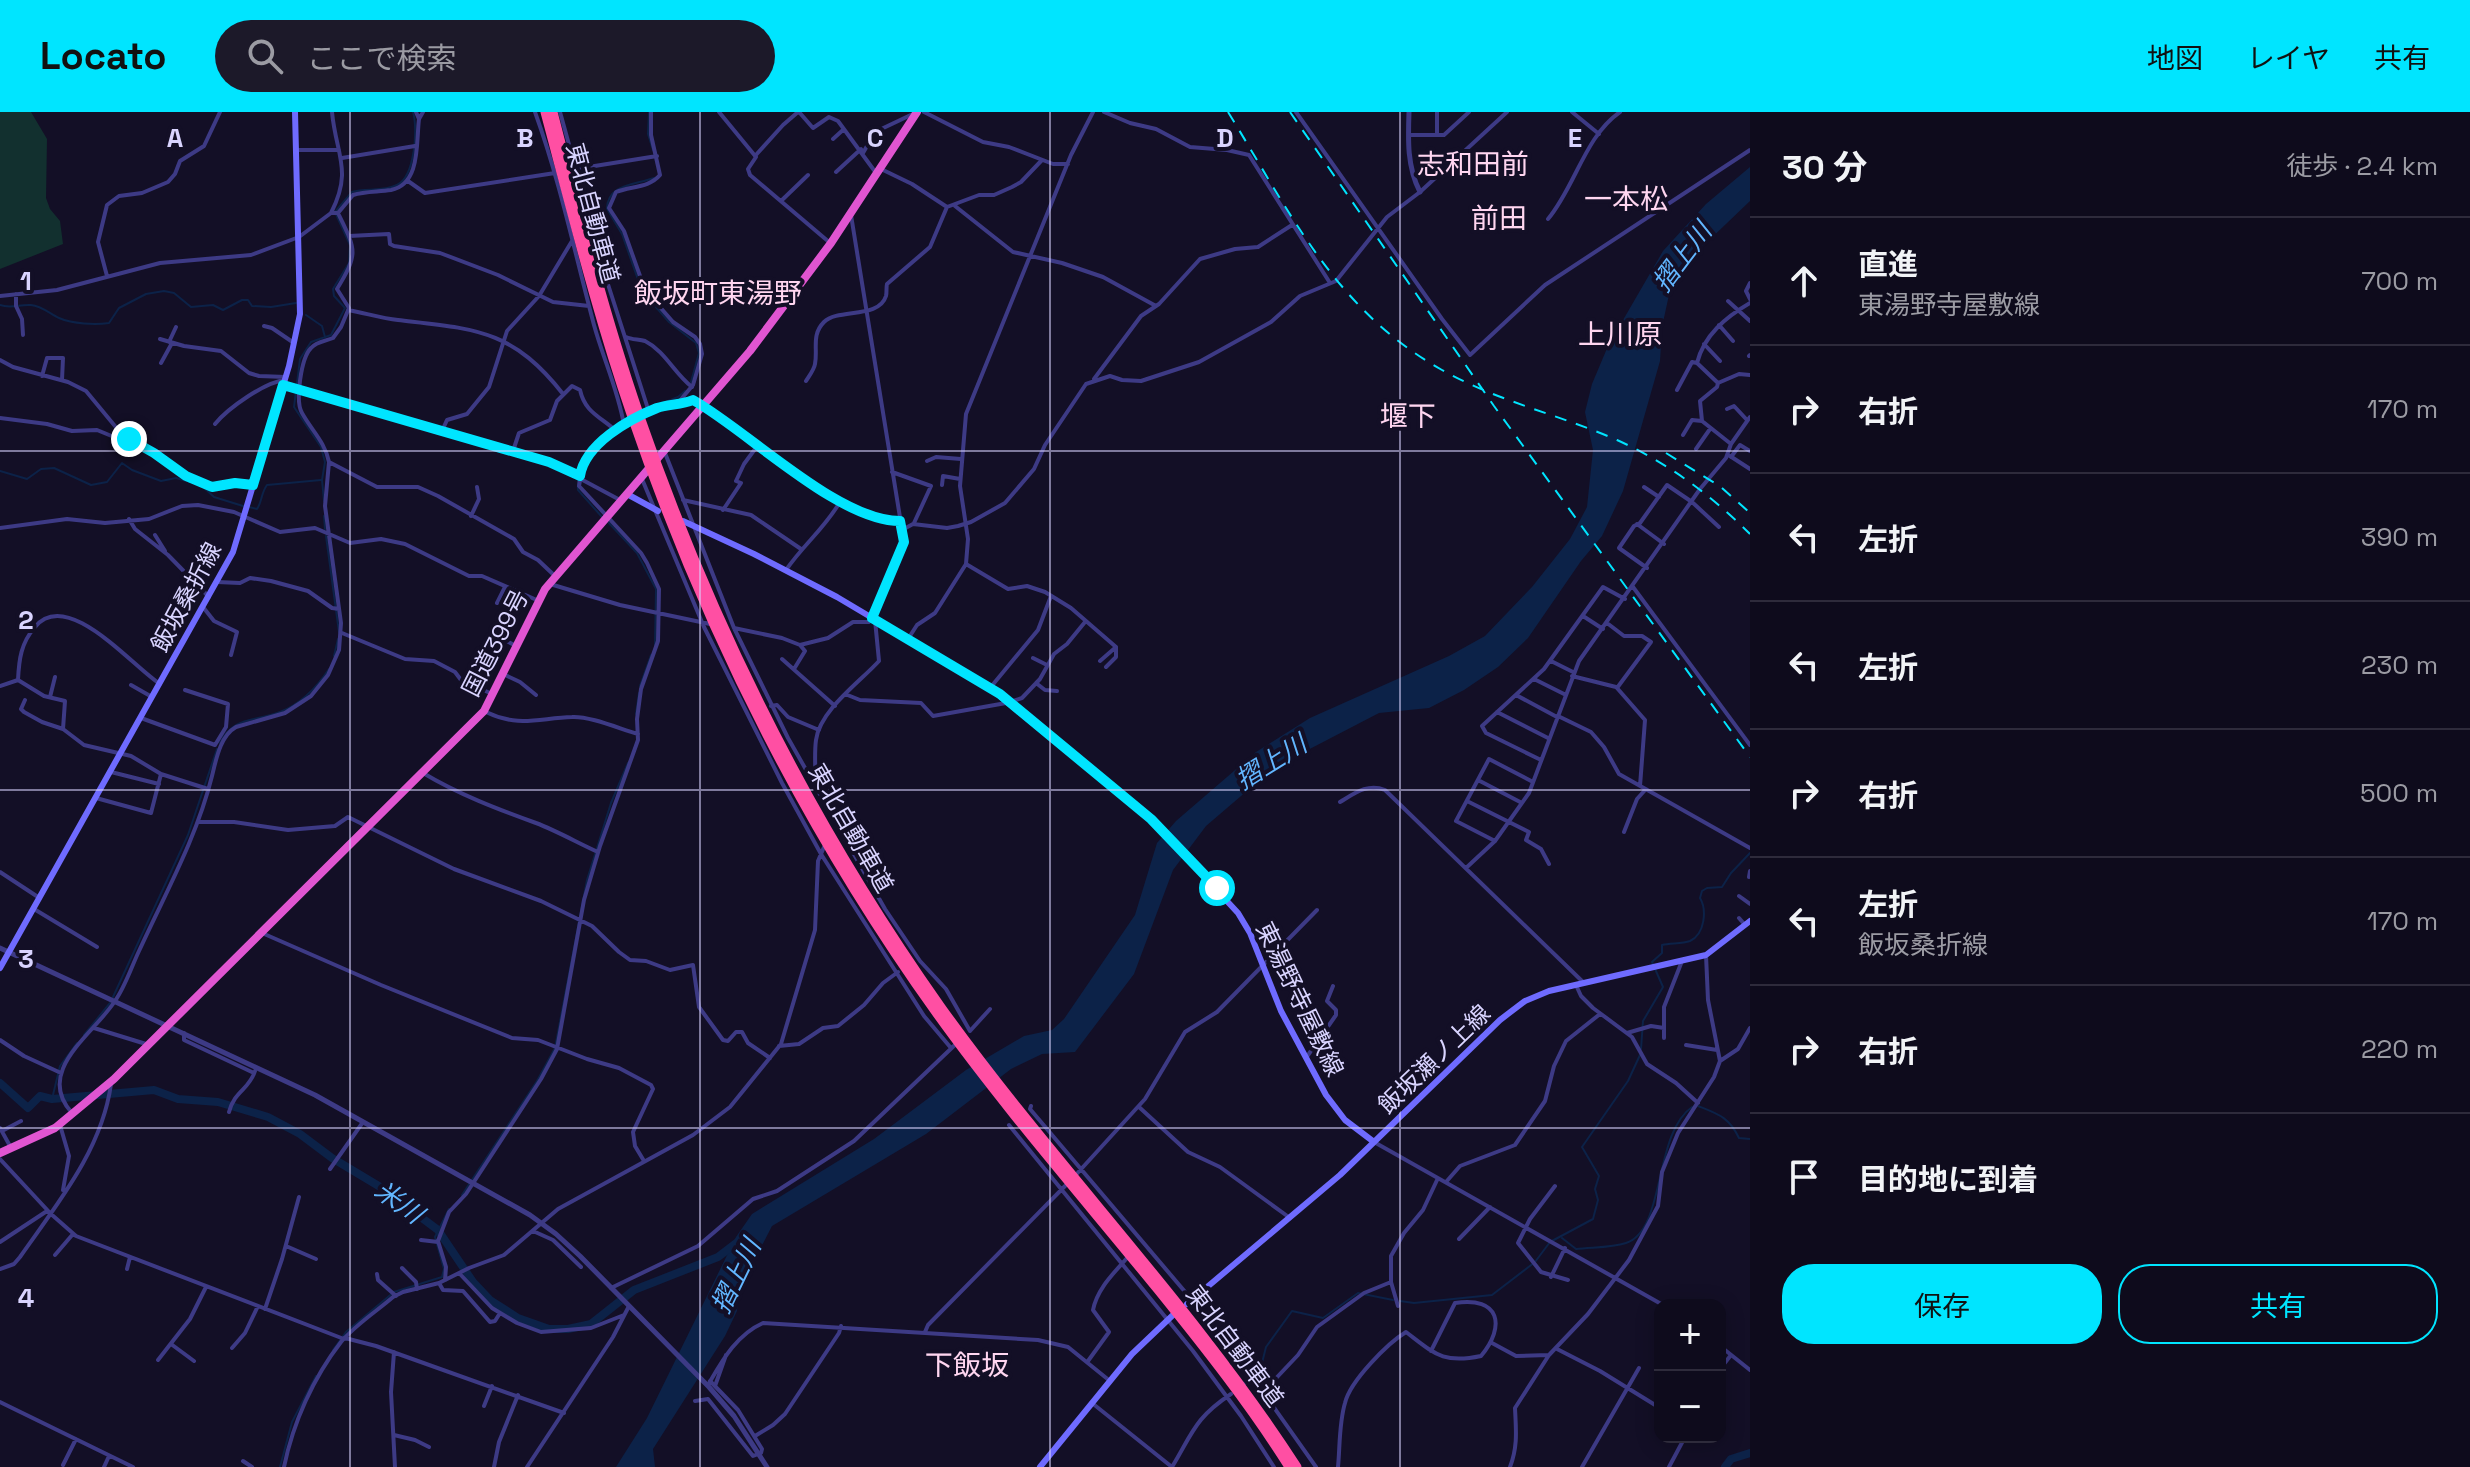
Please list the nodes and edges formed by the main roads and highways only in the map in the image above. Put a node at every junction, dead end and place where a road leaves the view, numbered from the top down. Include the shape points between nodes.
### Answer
1 (295, 112) edge
2 (545, 112) edge
3 (553, 112) edge
4 (916, 112) edge
5 (635, 415) junction
6 (624, 497) junction
7 (656, 510) road end
8 (683, 521) dead end
9 (1748, 923) edge
10 (0, 968) edge
11 (1374, 1142) junction
12 (0, 1153) edge
13 (1072, 1180) junction
14 (1190, 1302) road end
15 (1170, 1317) road end
16 (1040, 1467) edge
17 (1289, 1467) edge
18 (1297, 1467) edge

1 - 10 main road, 飯坂桑折線 via 301,286 294,343 233,552
2 - 5 highway, 東北自動車道 via 594,295
3 - 5 highway, 東北自動車道
4 - 6 highway, 国道399号 via 851,215 750,351
5 - 13 highway, 東北自動車道 via 722,627 780,745 877,912 956,1033 1015,1117
6 - 7 main road
6 - 12 highway, 国道399号 via 539,601 484,711 111,1081 60,1124
8 - 11 main road, 東湯野寺屋敷線 via 786,570 990,688 1154,822 1238,913 1281,1011 1334,1108
9 - 11 main road, 飯坂瀬ノ上線 via 1706,955 1538,994 1512,1010
11 - 14 main road, 飯坂瀬ノ上線
13 - 17 highway, 東北自動車道
13 - 18 highway, 東北自動車道 via 1210,1344
15 - 16 main road via 1139,1346

